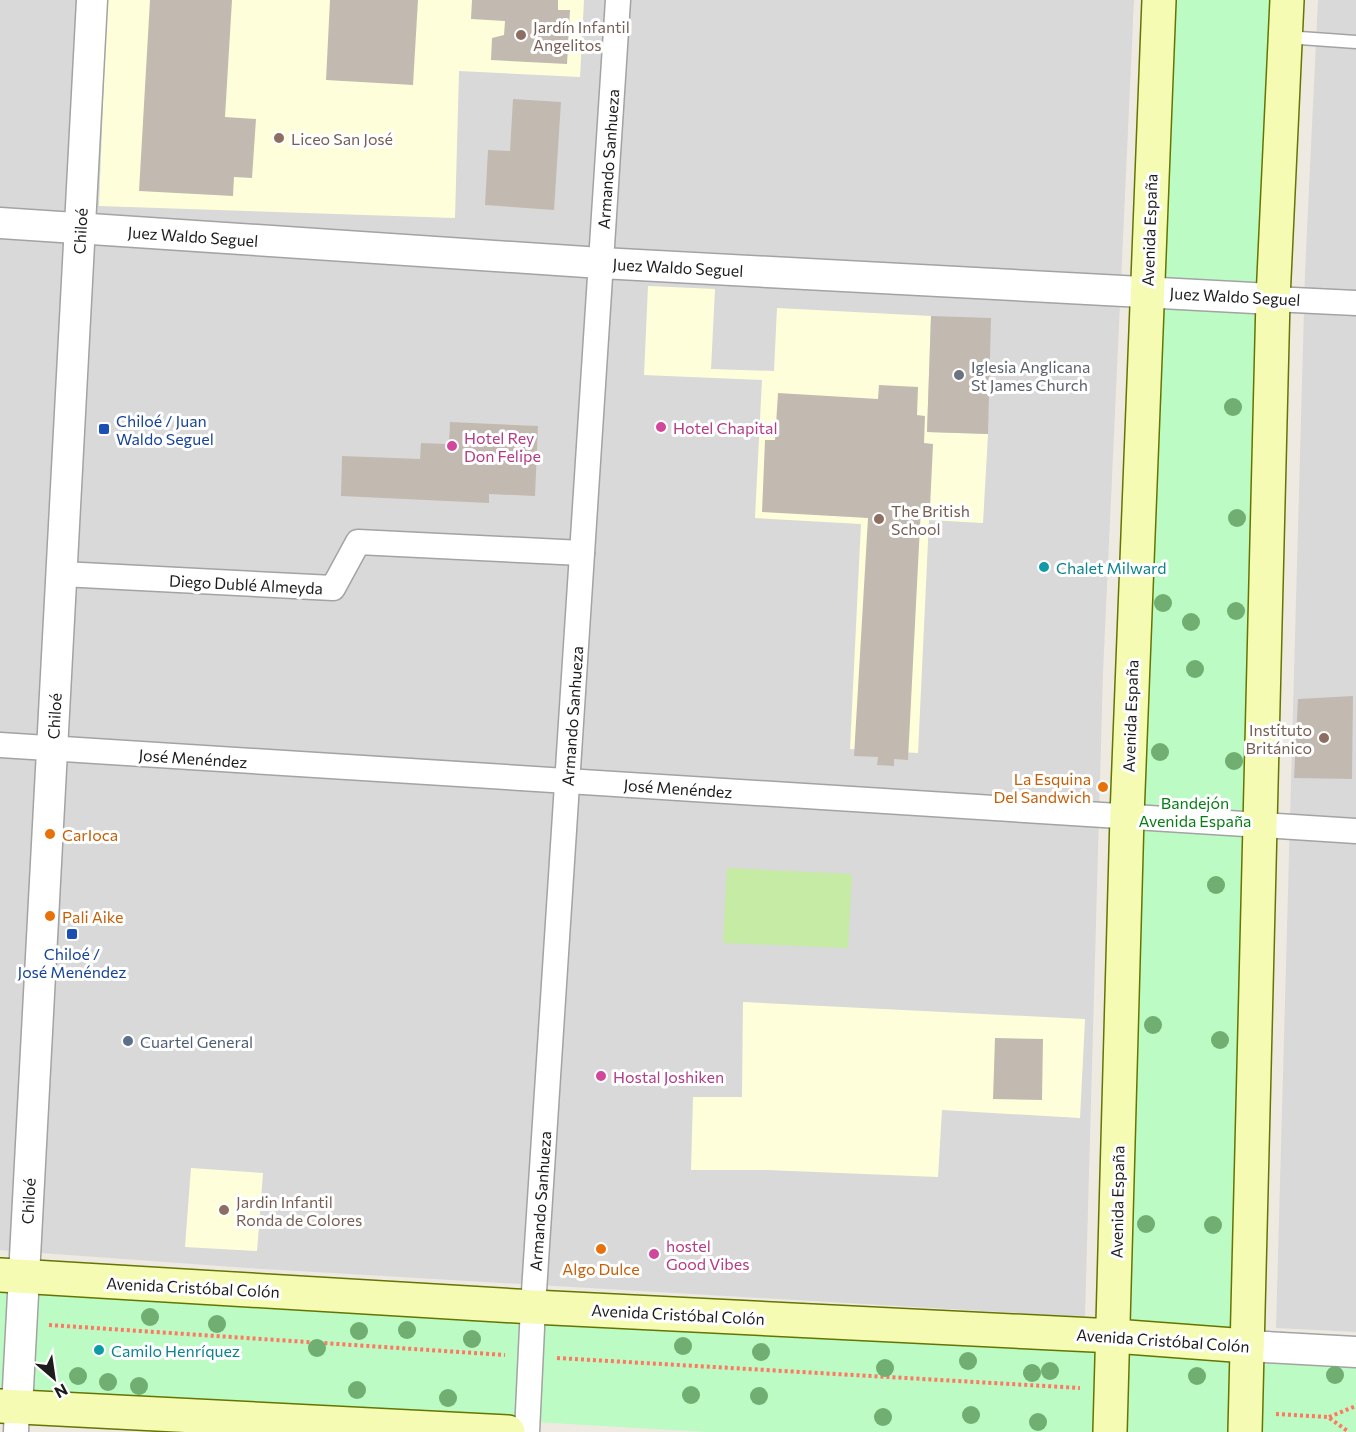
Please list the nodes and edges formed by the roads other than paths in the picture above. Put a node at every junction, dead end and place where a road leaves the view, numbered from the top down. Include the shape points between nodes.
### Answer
1 (93, 0) edge
2 (618, 0) edge
3 (1159, 0) edge
4 (1287, 0) edge
5 (1285, 36) junction
6 (1356, 42) edge
7 (0, 223) edge
8 (80, 228) junction
9 (601, 263) junction
10 (1147, 291) junction
11 (1273, 299) junction
12 (1356, 303) edge
13 (582, 553) junction
14 (62, 574) junction
15 (0, 745) edge
16 (52, 749) junction
17 (567, 781) junction
18 (1126, 816) junction
19 (1260, 825) junction
20 (1356, 831) edge
21 (12, 1276) edge
22 (533, 1306) junction
23 (1114, 1336) junction
24 (1246, 1346) junction
25 (1356, 1353) edge
26 (11, 1415) edge
27 (1257, 1423) edge
28 (508, 1432) edge
29 (527, 1432) edge
30 (1110, 1432) edge

1 - 8 street, Chiloé
2 - 9 street, Armando Sanhueza
3 - 10 main road, Avenida España
4 - 5 main road
5 - 6 lane
5 - 11 main road
7 - 8 street, Juez Waldo Seguel
8 - 9 street, Juez Waldo Seguel
8 - 14 street, Chiloé
9 - 10 street, Juez Waldo Seguel
9 - 13 street, Armando Sanhueza
10 - 11 street, Juez Waldo Seguel
10 - 18 main road, Avenida España
11 - 12 street, Juez Waldo Seguel
11 - 19 main road
13 - 14 street, Diego Dublé Almeyda via 358,542 333,588
13 - 17 street, Armando Sanhueza
14 - 16 street, Chiloé
15 - 16 street, José Menéndez
16 - 17 street, José Menéndez
16 - 21 street, Chiloé
17 - 18 street, José Menéndez
17 - 22 street, Armando Sanhueza
18 - 19 street, José Menéndez
18 - 23 main road, Avenida España
19 - 20 street, José Menéndez
19 - 24 main road
21 - 22 main road, Avenida Cristóbal Colón
21 - 26 street, Chiloé
22 - 23 main road, Avenida Cristóbal Colón
22 - 29 street, Armando Sanhueza
23 - 24 main road, Avenida Cristóbal Colón
23 - 30 main road, Avenida España
24 - 25 street, Avenida Cristóbal Colón
24 - 27 main road
26 - 28 main road

